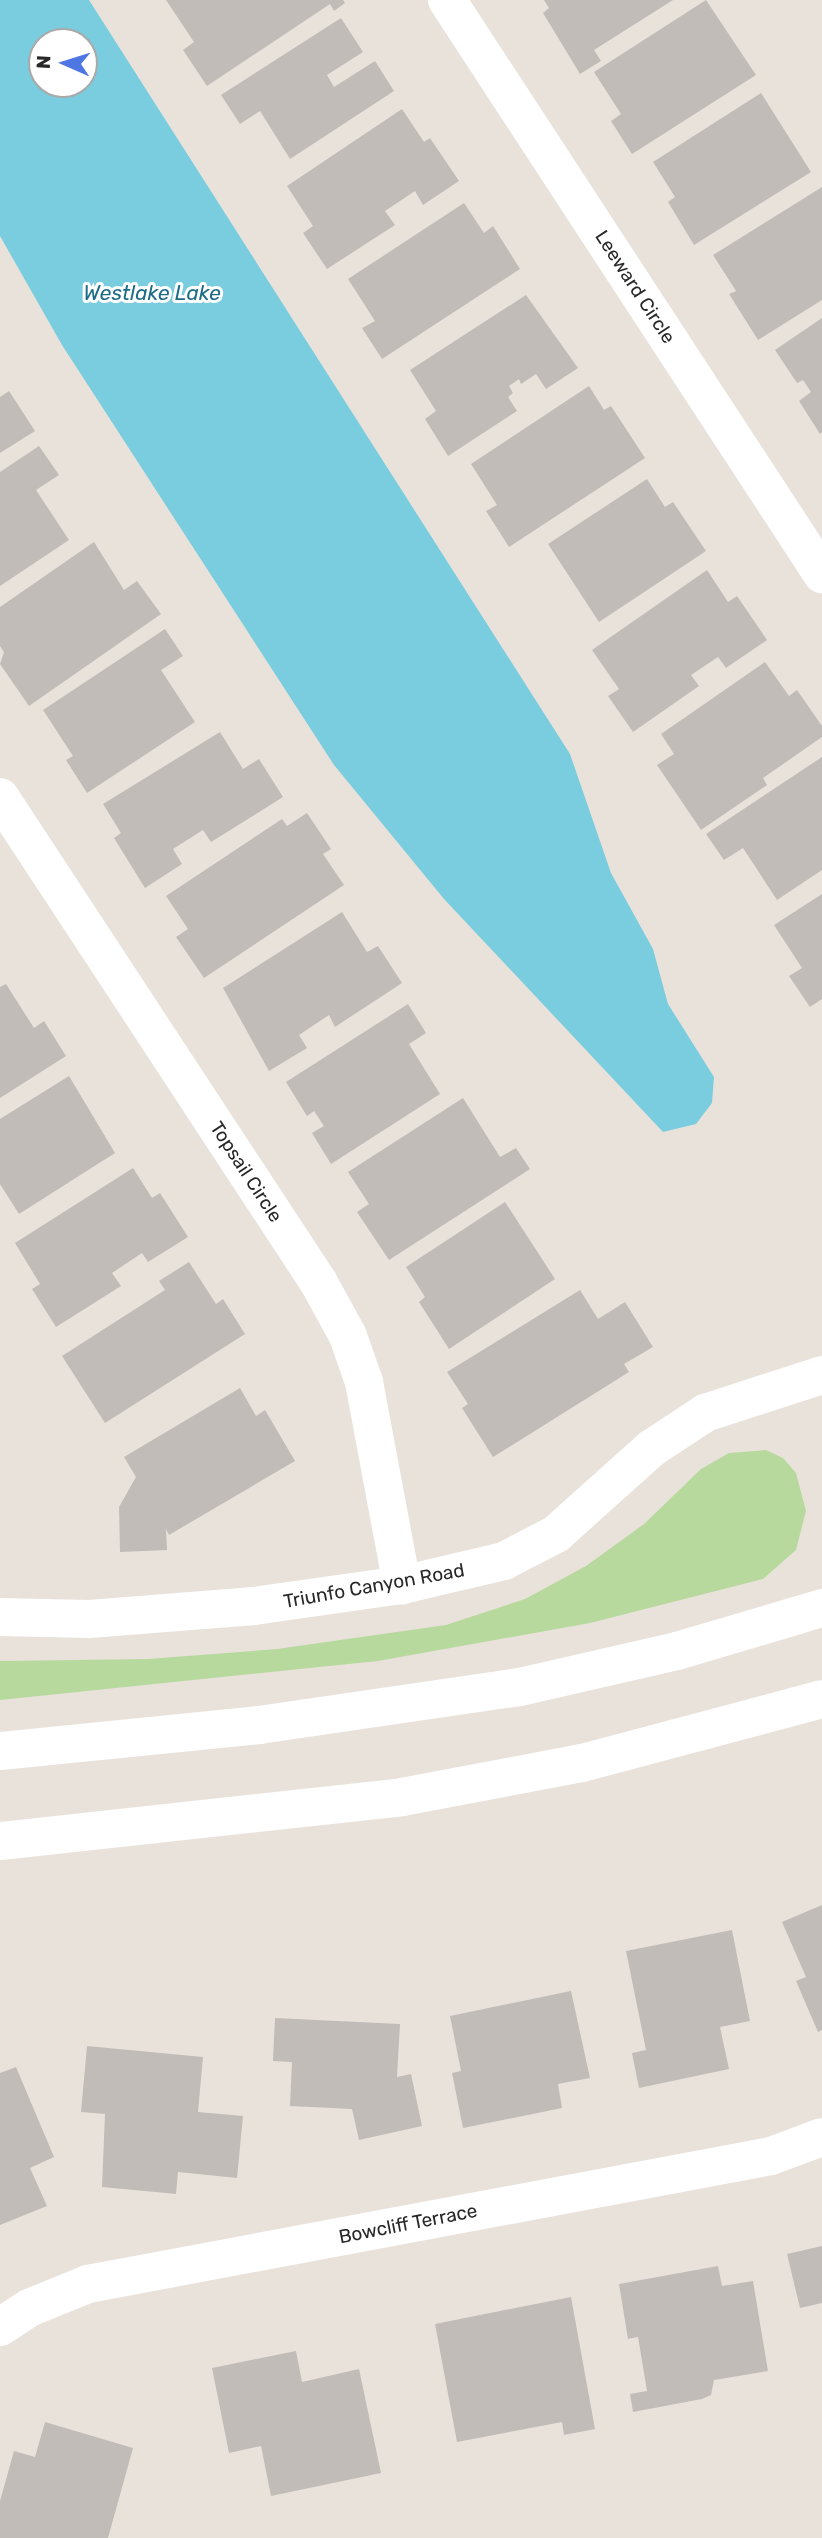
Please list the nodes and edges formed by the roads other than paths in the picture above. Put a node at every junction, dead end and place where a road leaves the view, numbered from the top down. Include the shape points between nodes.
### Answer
1 (447, 0) edge
2 (822, 574) edge
3 (0, 797) edge
4 (821, 1380) edge
5 (402, 1585) junction
6 (822, 1608) edge
7 (0, 1617) edge
8 (822, 1699) edge
9 (0, 1751) edge
10 (0, 1841) edge
11 (822, 2137) edge
12 (0, 2327) edge

1 - 2 street, Leeward Circle
3 - 5 street, Topsail Circle via 320,1283 348,1336 364,1382
4 - 5 street, Triunfo Canyon Road via 705,1413 652,1448 556,1534 503,1561
5 - 7 street, Triunfo Canyon Road via 254,1606 89,1619
6 - 9 street via 677,1651 520,1687 259,1725
8 - 10 street via 595,1760 402,1797
11 - 12 street, Bowcliff Terrace via 771,2156 88,2284 29,2308

